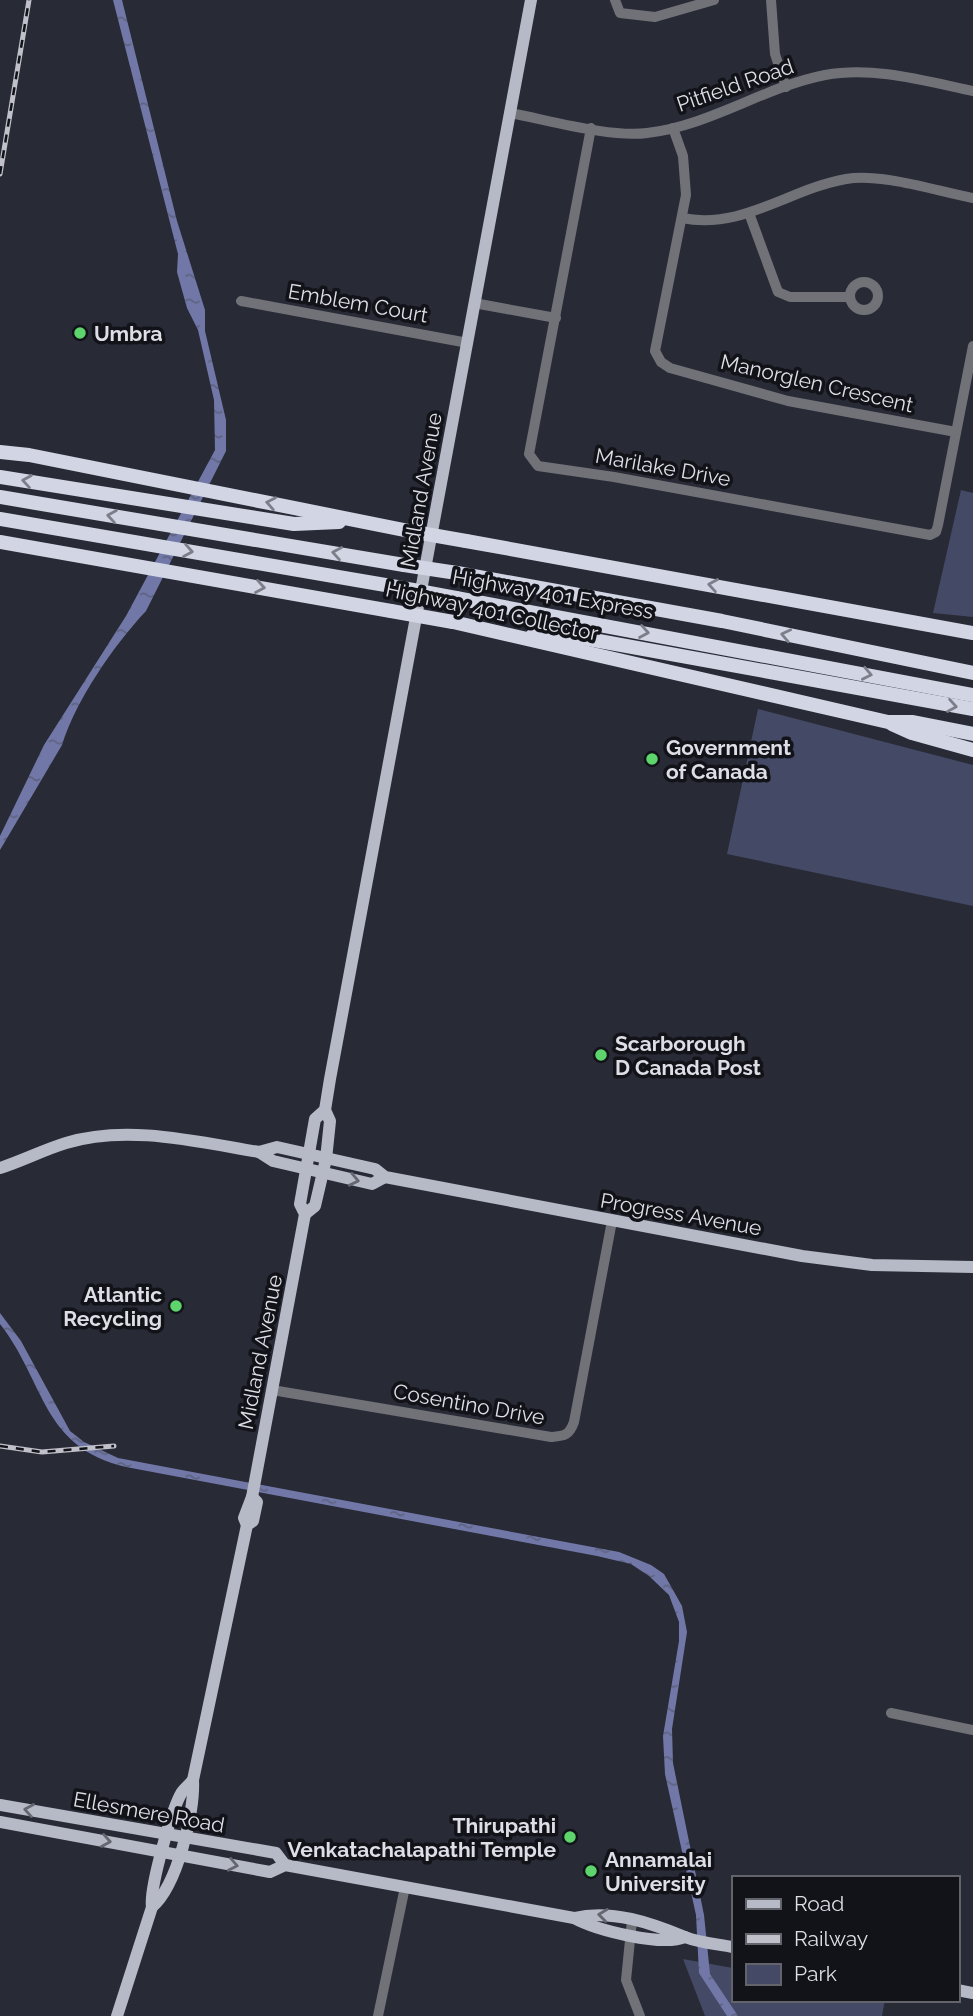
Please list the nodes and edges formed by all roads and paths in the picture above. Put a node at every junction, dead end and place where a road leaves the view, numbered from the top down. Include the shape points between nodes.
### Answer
1 (531, 0) edge
2 (615, 0) edge
3 (714, 0) edge
4 (771, 0) edge
5 (786, 87) junction
6 (973, 90) edge
7 (510, 113) junction
8 (591, 128) junction
9 (673, 128) junction
10 (973, 198) edge
11 (749, 213) junction
12 (682, 218) junction
13 (850, 297) dead end
14 (241, 301) dead end
15 (474, 303) junction
16 (556, 318) junction
17 (468, 343) junction
18 (973, 345) edge
19 (956, 432) junction
20 (0, 450) edge
21 (0, 477) edge
22 (0, 497) edge
23 (0, 519) edge
24 (362, 521) junction
25 (4, 544) edge
26 (780, 596) junction
27 (973, 633) edge
28 (523, 637) junction
29 (973, 642) edge
30 (973, 673) edge
31 (973, 695) edge
32 (973, 709) edge
33 (888, 722) junction
34 (973, 734) edge
35 (973, 750) edge
36 (325, 1110) junction
37 (259, 1152) junction
38 (309, 1155) junction
39 (326, 1158) junction
40 (0, 1168) edge
41 (306, 1170) junction
42 (322, 1173) junction
43 (385, 1177) junction
44 (305, 1214) junction
45 (612, 1221) junction
46 (973, 1267) edge
47 (272, 1390) junction
48 (891, 1713) dead end
49 (973, 1730) edge
50 (193, 1780) junction
51 (0, 1805) edge
52 (0, 1822) edge
53 (168, 1835) junction
54 (184, 1839) junction
55 (163, 1852) junction
56 (178, 1855) junction
57 (285, 1865) junction
58 (405, 1887) junction
59 (152, 1907) junction
60 (574, 1918) junction
61 (632, 1920) junction
62 (630, 1934) junction
63 (685, 1937) junction
64 (727, 1946) edge
65 (117, 2016) edge
66 (379, 2016) edge
67 (640, 2016) edge

1 - 7 main road, Midland Avenue
2 - 3 street via 620,13 647,17
4 - 5 street via 775,54
5 - 6 street, Pitfield Road via 859,72
5 - 9 street, Pitfield Road
7 - 8 street, Pitfield Road
7 - 15 main road, Midland Avenue
8 - 9 street, Pitfield Road via 636,134
8 - 16 street, Marilake Drive
9 - 12 street, Manorglen Crescent via 682,149 685,176
10 - 11 street via 863,177
11 - 12 street via 708,222
11 - 13 street via 778,292 790,297
12 - 19 street, Manorglen Crescent via 656,351 664,366 788,401
14 - 17 street, Emblem Court
15 - 16 street
15 - 17 main road, Midland Avenue
16 - 19 street, Marilake Drive via 529,454 544,468 930,535 938,525
17 - 36 main road, Midland Avenue
18 - 19 street, Marilake Drive
24 -> 20 highway
24 -> 21 highway via 293,524
30 -> 22 highway, Highway 401 Express, bridge via 457,573
23 -> 31 highway, Highway 401 Express, bridge via 397,587
26 -> 24 highway, bridge
25 -> 28 highway, Highway 401 Collector, bridge
26 - 27 highway
26 - 29 highway
28 -> 32 highway via 555,633
28 - 33 highway, Highway 401 Collector
33 - 34 highway, Highway 401 Collector
33 - 35 highway
36 - 38 main road, Midland Avenue via 315,1119
36 - 39 main road, Midland Avenue via 330,1121
37 - 38 main road, Progress Avenue via 277,1147
37 - 40 main road, Progress Avenue via 146,1136 117,1137 67,1142
37 - 41 main road, Progress Avenue
38 - 39 main road, Progress Avenue
38 - 41 main road, Midland Avenue
39 - 42 main road, Midland Avenue
39 - 43 main road, Progress Avenue via 375,1168
41 - 42 main road, Progress Avenue
41 - 44 main road, Midland Avenue via 300,1204
42 -> 43 main road, Progress Avenue via 372,1184
42 - 44 main road, Midland Avenue via 315,1206
43 - 45 main road, Progress Avenue
44 - 47 main road, Midland Avenue
45 - 46 main road, Progress Avenue via 872,1265
45 - 47 street, Cosentino Drive via 574,1422 565,1436
47 - 50 main road, Midland Avenue
48 - 49 street
50 - 53 main road, Midland Avenue via 182,1793
50 - 54 main road, Midland Avenue via 194,1800
53 -> 51 main road, Ellesmere Road
52 -> 55 main road, Ellesmere Road
53 - 54 main road, Ellesmere Road
53 - 55 main road, Midland Avenue
54 - 56 main road, Midland Avenue
54 - 57 main road, Ellesmere Road via 276,1853
55 - 56 main road, Ellesmere Road
55 - 59 main road, Midland Avenue via 150,1895
56 -> 57 main road, Ellesmere Road via 271,1872
56 - 59 main road, Midland Avenue via 162,1899
57 - 58 main road, Ellesmere Road
58 - 60 main road, Ellesmere Road
58 - 66 street
59 - 65 main road, Midland Avenue
61 -> 60 main road, Ellesmere Road via 594,1913
60 - 62 main road, Ellesmere Road via 591,1927
61 - 62 street
61 - 63 main road, Ellesmere Road
62 - 63 main road, Ellesmere Road via 674,1941
62 - 67 street via 626,1980
63 - 64 main road, Ellesmere Road

